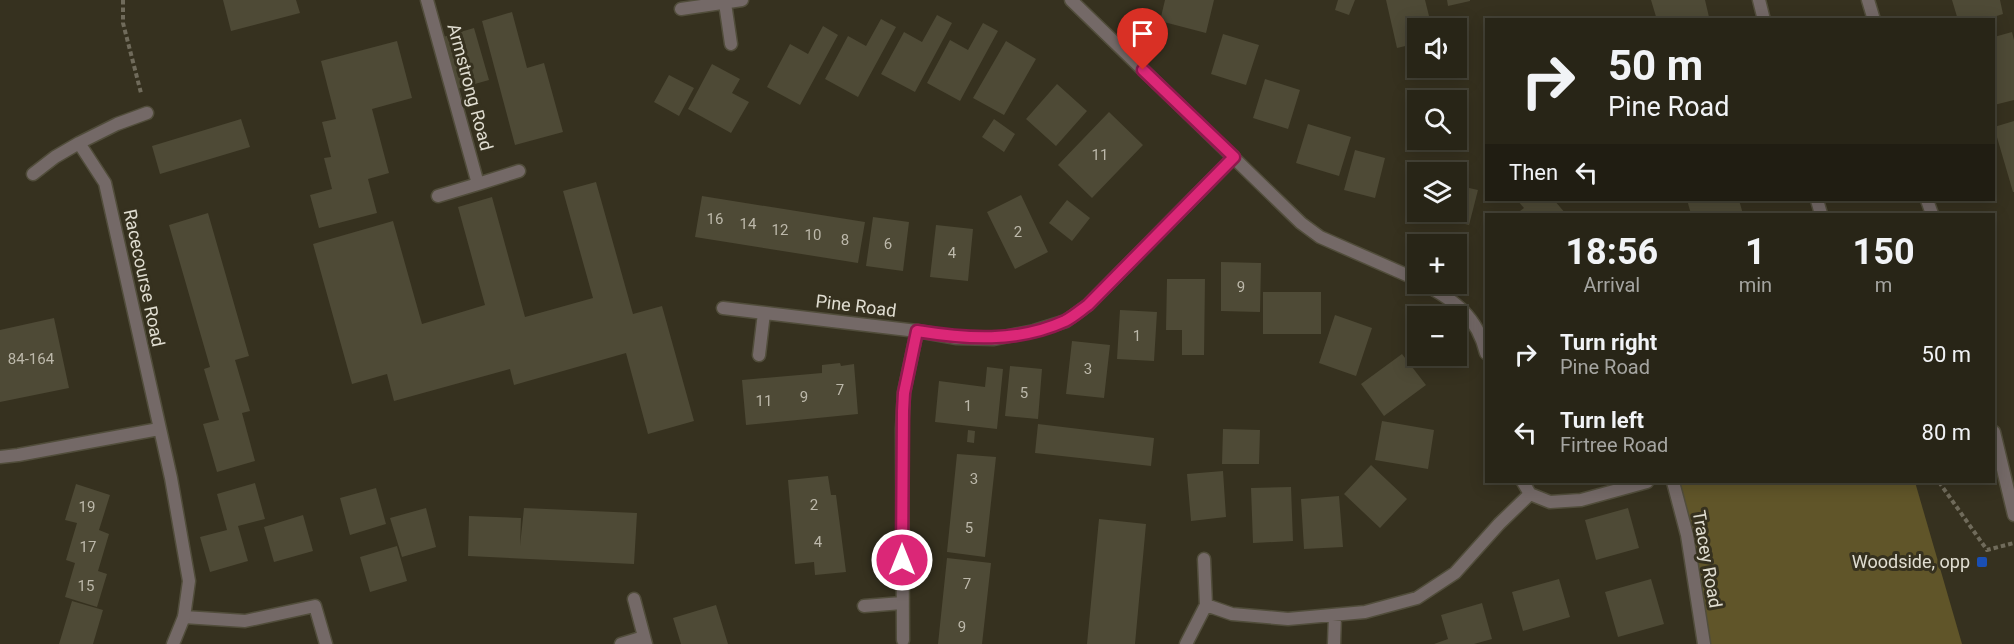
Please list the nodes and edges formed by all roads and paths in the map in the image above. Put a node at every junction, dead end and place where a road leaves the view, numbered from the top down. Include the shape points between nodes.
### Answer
1 (123, 0) edge
2 (427, 0) edge
3 (742, 0) edge
4 (1071, 0) edge
5 (1759, 0) edge
6 (1869, 0) edge
7 (725, 3) junction
8 (681, 9) dead end
9 (1764, 18) edge
10 (1874, 18) edge
11 (730, 44) dead end
12 (147, 113) joint
13 (79, 143) junction
14 (1234, 157) junction
15 (519, 171) dead end
16 (33, 174) dead end
17 (478, 184) junction
18 (438, 196) dead end
19 (1407, 275) edge
20 (1443, 294) edge
21 (723, 308) dead end
22 (764, 313) junction
23 (917, 331) junction
24 (1485, 348) edge
25 (759, 355) dead end
26 (159, 429) junction
27 (1995, 436) edge
28 (0, 457) edge
29 (1524, 483) edge
30 (1643, 483) edge
31 (1673, 483) edge
32 (1940, 483) edge
33 (1530, 494) junction
34 (2014, 515) edge
35 (2014, 543) edge
36 (1204, 559) dead end
37 (634, 599) dead end
38 (902, 603) junction
39 (1206, 605) junction
40 (864, 606) dead end
41 (1335, 615) junction
42 (184, 617) junction
43 (645, 640) edge
44 (903, 640) dead end
45 (173, 644) edge
46 (326, 644) edge
47 (621, 644) edge
48 (1186, 644) edge
49 (1334, 644) edge
50 (1704, 644) edge

1 - 12 path via 123,23
2 - 17 street, Armstrong Road
3 - 7 street
4 - 14 street
5 - 9 street
6 - 10 street
7 - 8 street
7 - 11 street
12 - 13 street
13 - 16 street
13 - 26 street, Racecourse Road via 105,183
14 - 19 street via 1300,223 1320,237
14 - 23 street, Pine Road via 1088,305 1066,321 994,339
15 - 17 street
17 - 18 street
20 - 24 street via 1469,316
21 - 22 street, Pine Road
22 - 23 street, Pine Road
22 - 25 street
23 - 38 street via 904,393 902,429
26 - 28 street
26 - 42 street, Racecourse Road via 189,581
27 - 34 street
29 - 33 street
30 - 33 street via 1581,500 1550,502
31 - 50 street, Tracey Road via 1687,535
32 - 35 path via 1987,550
33 - 41 street via 1455,573 1417,598 1365,612
36 - 39 street
37 - 43 street
38 - 40 street
38 - 44 street
39 - 41 street via 1232,614 1288,619
39 - 48 street
41 - 49 street
42 - 45 street, Racecourse Road
42 - 46 street via 245,621 315,606
43 - 47 street

